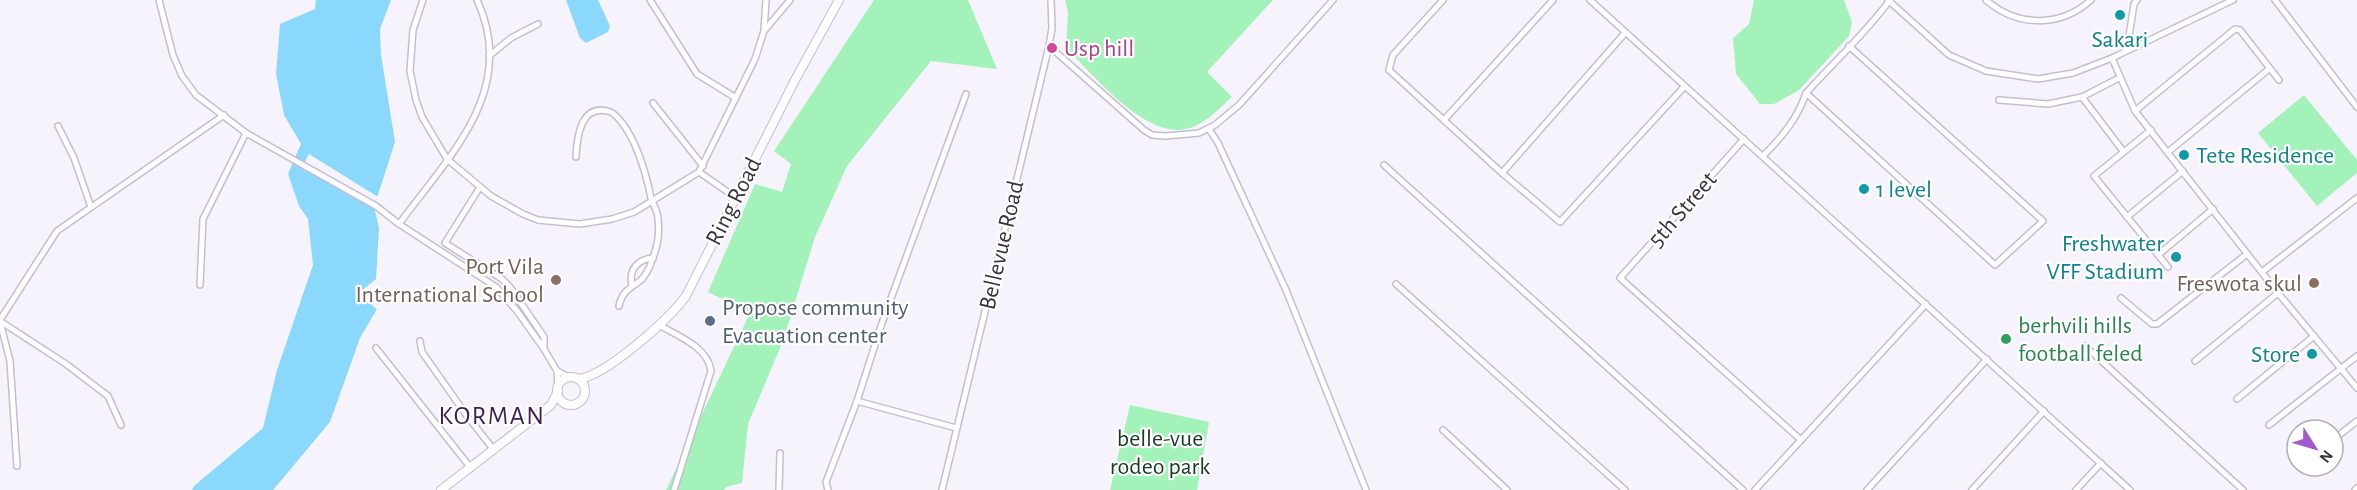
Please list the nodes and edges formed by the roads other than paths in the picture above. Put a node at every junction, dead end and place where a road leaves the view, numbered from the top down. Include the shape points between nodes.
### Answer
1 (159, 0) edge
2 (423, 0) edge
3 (477, 0) edge
4 (650, 0) edge
5 (766, 0) edge
6 (790, 0) edge
7 (839, 0) edge
8 (1051, 0) edge
9 (1333, 0) edge
10 (1443, 0) edge
11 (1553, 0) edge
12 (1590, 0) edge
13 (1889, 0) edge
14 (1986, 0) edge
15 (2091, 0) edge
16 (2233, 0) edge
17 (2275, 0) edge
18 (2135, 1) edge
19 (538, 24) dead end
20 (764, 31) junction
21 (1625, 33) junction
22 (1049, 46) junction
23 (1849, 46) junction
24 (2127, 49) junction
25 (489, 56) junction
26 (2112, 58) junction
27 (2269, 69) junction
28 (2119, 78) junction
29 (2279, 80) dead end
30 (1684, 87) junction
31 (1806, 93) junction
32 (966, 94) dead end
33 (2082, 97) junction
34 (736, 98) junction
35 (2000, 100) dead end
36 (653, 103) dead end
37 (2357, 107) edge
38 (2135, 111) junction
39 (224, 116) junction
40 (1444, 120) junction
41 (58, 126) dead end
42 (1209, 129) junction
43 (2151, 130) junction
44 (246, 133) junction
45 (1744, 139) junction
46 (2123, 151) junction
47 (2168, 152) junction
48 (1763, 156) junction
49 (576, 157) dead end
50 (447, 159) junction
51 (1384, 165) dead end
52 (702, 166) junction
53 (2183, 171) junction
54 (699, 172) junction
55 (1502, 173) junction
56 (480, 187) junction
57 (735, 197) junction
58 (2357, 198) edge
59 (651, 199) junction
60 (91, 207) junction
61 (2214, 209) junction
62 (2127, 217) junction
63 (399, 224) junction
64 (451, 247) junction
65 (445, 254) junction
66 (2247, 254) junction
67 (2158, 255) junction
68 (653, 258) junction
69 (471, 259) junction
70 (2168, 267) dead end
71 (486, 268) junction
72 (469, 269) junction
73 (2262, 272) junction
74 (481, 277) junction
75 (502, 279) junction
76 (1396, 284) dead end
77 (200, 285) dead end
78 (632, 285) junction
79 (495, 286) junction
80 (2278, 293) junction
81 (517, 297) junction
82 (2121, 298) dead end
83 (510, 302) junction
84 (1926, 304) junction
85 (618, 306) dead end
86 (0, 321) edge
87 (659, 325) junction
88 (2314, 336) junction
89 (420, 341) dead end
90 (2085, 346) dead end
91 (376, 348) dead end
92 (543, 349) junction
93 (2357, 356) edge
94 (1987, 359) junction
95 (2195, 361) dead end
96 (2342, 369) junction
97 (557, 371) junction
98 (595, 375) junction
99 (569, 377) junction
100 (579, 379) junction
101 (2357, 388) edge
102 (558, 389) junction
103 (585, 390) junction
104 (2237, 399) dead end
105 (857, 401) junction
106 (566, 404) junction
107 (551, 405) junction
108 (2044, 411) junction
109 (2357, 421) edge
110 (121, 424) dead end
111 (2269, 425) dead end
112 (956, 428) junction
113 (1443, 430) dead end
114 (2345, 430) edge
115 (1801, 440) junction
116 (494, 450) junction
117 (780, 453) dead end
118 (2101, 464) junction
119 (17, 466) dead end
120 (470, 467) junction
121 (441, 490) edge
122 (674, 490) edge
123 (779, 490) edge
124 (828, 490) edge
125 (942, 490) edge
126 (1366, 490) edge
127 (1507, 490) edge
128 (1625, 490) edge
129 (1743, 490) edge
130 (1755, 490) edge
131 (1867, 490) edge
132 (1972, 490) edge
133 (2076, 490) edge
134 (2130, 490) edge
135 (2243, 490) edge

1 - 39 street via 182,76 196,95
2 - 50 street via 413,30 410,71 422,117
3 - 25 street via 488,30
4 - 34 street via 698,74
5 - 20 street
6 - 20 street
7 - 57 main road, Ring Road
8 - 22 street, Bellevue Road
9 - 42 street via 1239,105
10 - 40 street via 1393,55 1389,70
11 - 40 street
12 - 21 street
13 - 23 street
13 - 26 street via 1949,55 1986,71 2038,79 2073,73
14 - 15 street via 2013,17 2043,21 2067,15
16 - 24 street
17 - 37 street
18 - 24 street
19 - 25 street via 511,38
20 - 34 street
21 - 30 street
21 - 55 street
22 - 42 street via 1152,135 1193,134
22 - 112 street, Bellevue Road
23 - 31 street
23 - 31 street via 2043,221 1995,265
24 - 26 street
25 - 50 street via 480,109
26 - 28 street
27 - 29 street
27 - 38 street via 2240,30 2235,29
27 - 47 street
28 - 33 street
28 - 38 street
30 - 45 street
30 - 55 street via 1560,222
31 - 48 street via 1784,134
32 - 105 street
33 - 35 street via 2048,104
33 - 46 street
34 - 52 street
36 - 52 street
38 - 43 street
39 - 44 street
39 - 60 street
40 - 55 street
41 - 60 street
42 - 126 street via 1286,290
43 - 46 street
43 - 47 street
44 - 63 street via 376,206
44 - 77 street via 203,219
45 - 48 street
45 - 115 street, 5th Street via 1620,278
46 - 62 street via 2094,176
47 - 53 street
48 - 84 street
49 - 59 street via 585,118 595,111 611,112 630,136 650,185
50 - 56 street
50 - 63 street
51 - 129 street
52 - 54 street
53 - 61 street
53 - 62 street
54 - 57 street
54 - 59 street
56 - 59 street via 527,216 580,225 634,212
56 - 64 street via 445,243
57 - 87 main road, Ring Road via 686,296
58 - 73 street
59 - 68 street via 657,210 659,235
60 - 86 street via 57,231
61 - 66 street
61 - 67 street
62 - 67 street
63 - 65 street
64 - 65 street
64 - 69 street
65 - 72 street
66 - 73 street
66 - 82 street via 2157,324
67 - 70 street
68 - 78 street via 643,278
68 - 78 street via 636,266
69 - 71 street
69 - 72 street
71 - 74 street
71 - 75 street
72 - 74 street
73 - 80 street
74 - 79 street
75 - 79 street
75 - 81 street
76 - 128 street
78 - 85 street
79 - 83 street
80 - 88 street
80 - 95 street
81 - 83 street
81 - 92 street via 544,337
83 - 92 street
84 - 94 street
84 - 115 street
86 - 110 street via 108,396
86 - 119 street via 10,361
87 - 98 main road, Ring Road
87 - 122 street via 702,352 711,371
88 - 96 street
88 - 104 street
89 - 116 street via 422,352
90 - 135 street
91 - 120 street
92 - 97 street
93 - 96 street
94 - 108 street
94 - 131 street
96 - 101 street
96 - 111 street
97 - 99 street
97 - 102 street
98 - 100 main road, Ring Road
98 - 103 main road, Ring Road
99 - 100 main road
99 - 102 main road
100 - 103 main road
102 - 106 main road
102 - 107 main road
103 - 106 main road via 579,403
105 - 112 street
105 - 124 street via 826,482
106 - 107 main road
107 - 116 main road
108 - 118 street
108 - 132 street
109 - 114 street
112 - 125 street, Bellevue Road
113 - 127 street
115 - 130 street
116 - 120 main road
117 - 123 street
118 - 133 street
118 - 134 street
120 - 121 main road

